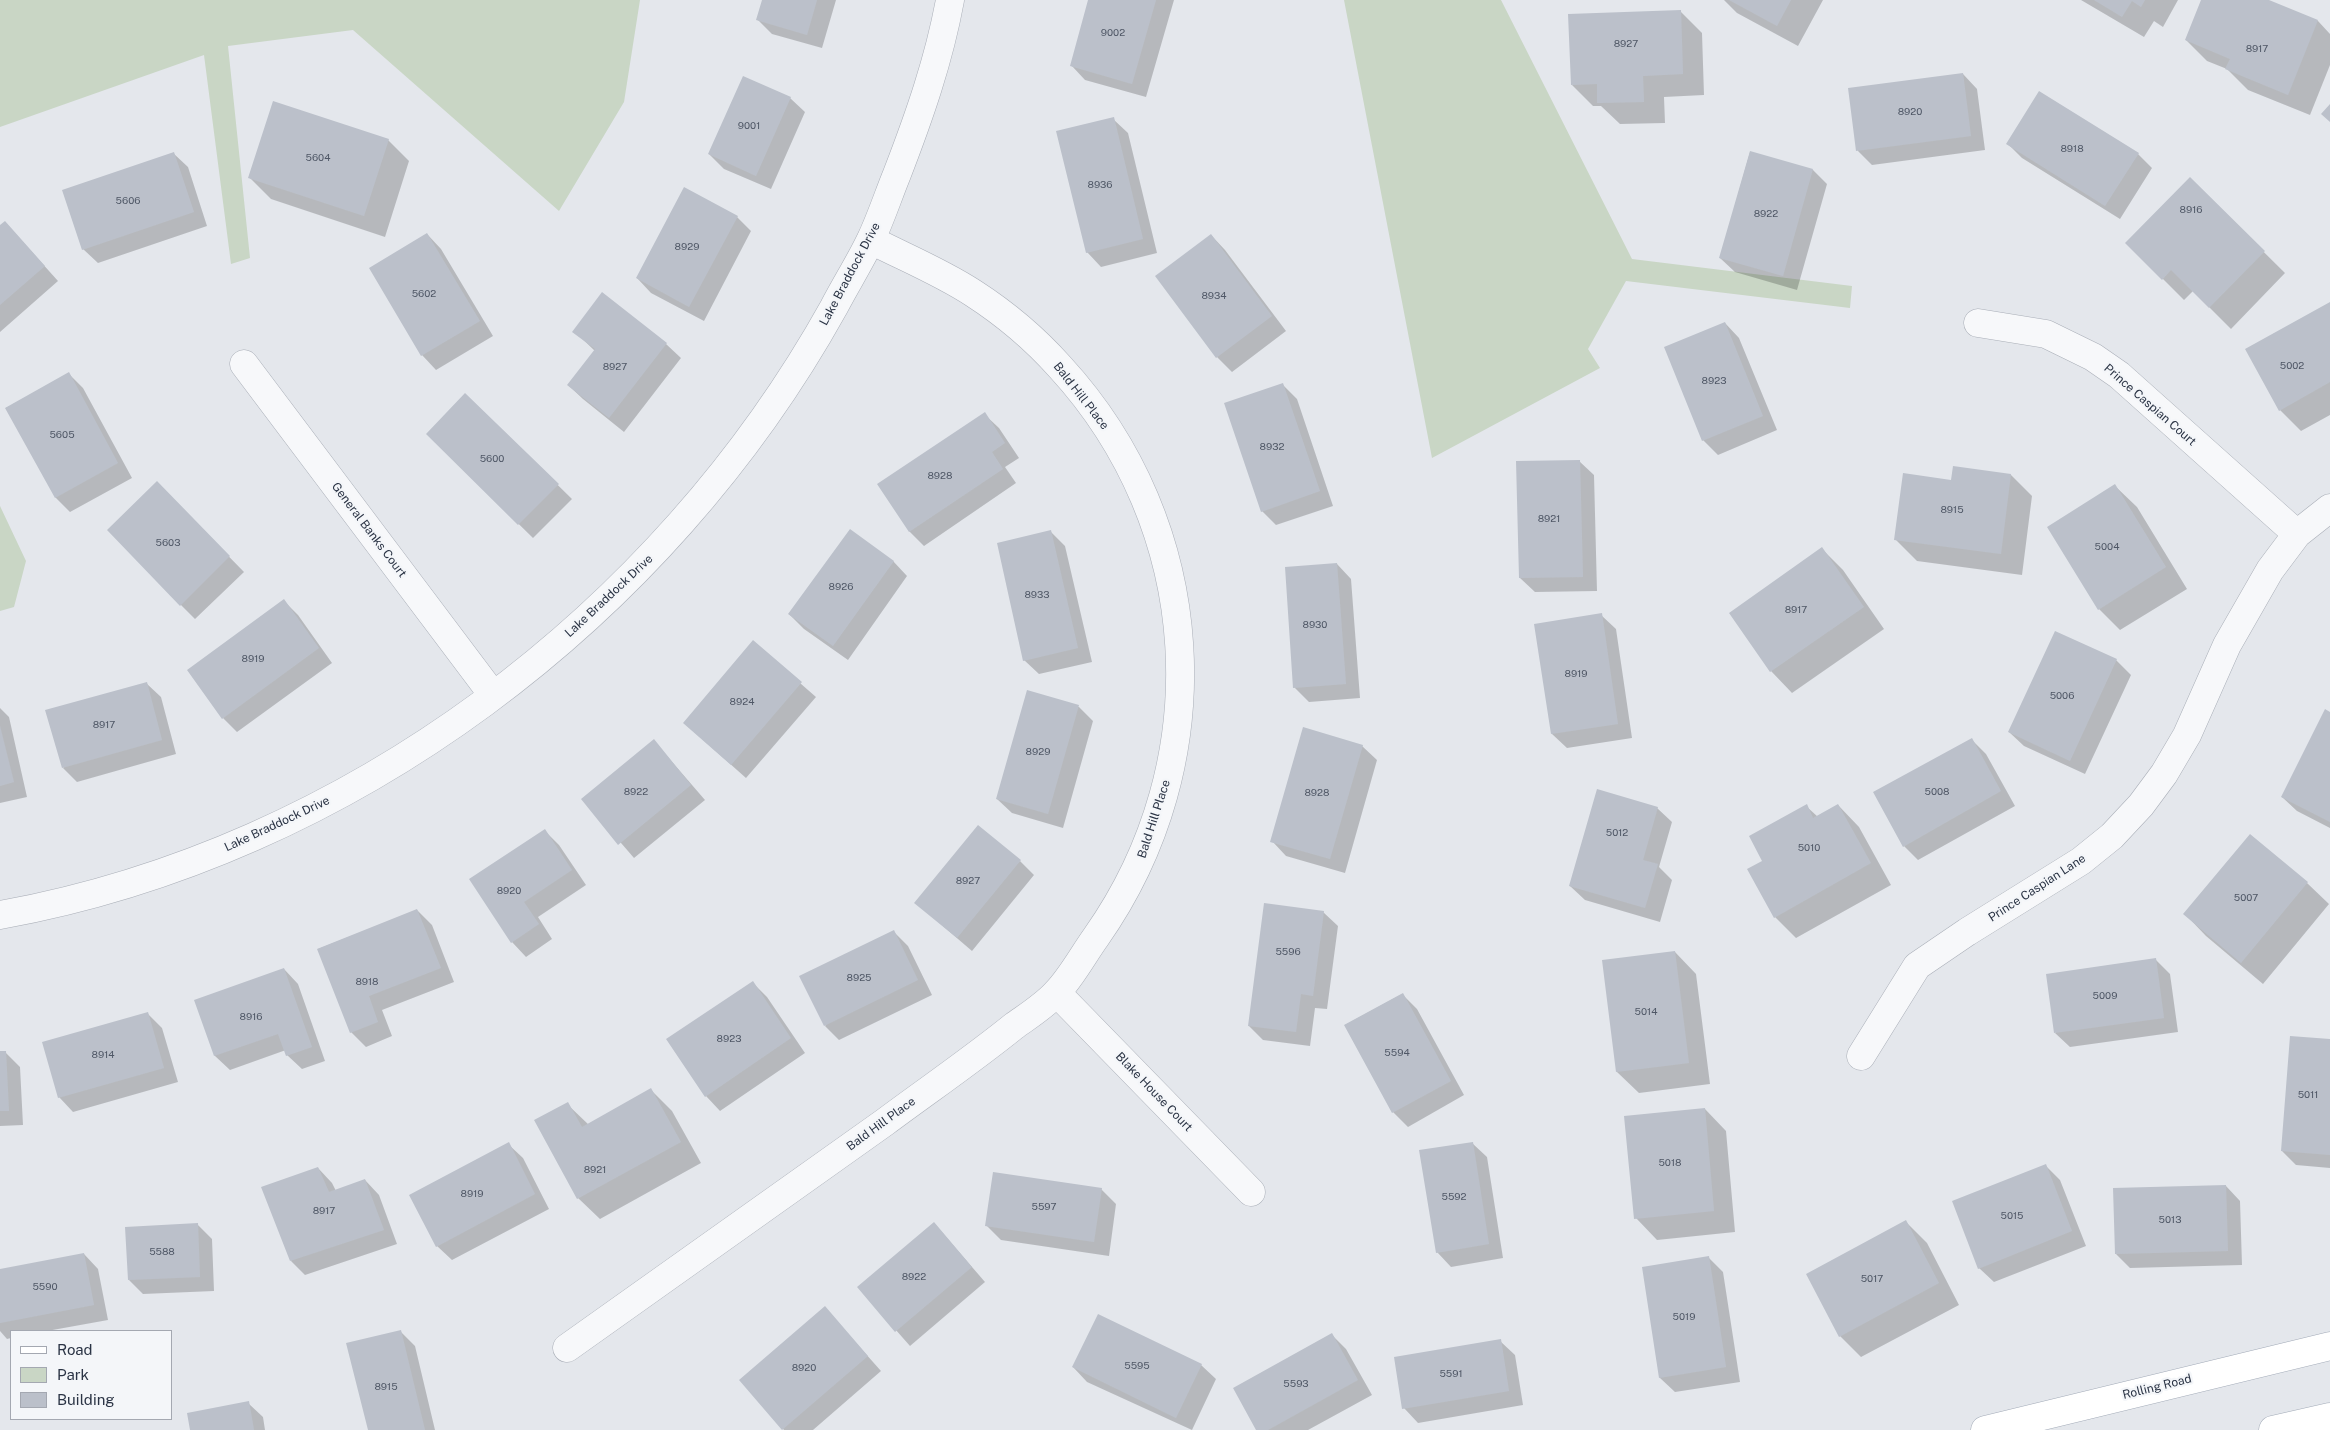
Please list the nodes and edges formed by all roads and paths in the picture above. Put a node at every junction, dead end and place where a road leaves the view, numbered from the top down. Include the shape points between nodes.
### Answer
1 (950, 0) edge
2 (871, 240) junction
3 (1978, 323) dead end
4 (244, 364) dead end
5 (2330, 508) edge
6 (2298, 534) junction
7 (493, 695) junction
8 (0, 915) edge
9 (1057, 992) junction
10 (1861, 1056) dead end
11 (1251, 1192) dead end
12 (2330, 1346) edge
13 (567, 1348) dead end
14 (2330, 1417) edge
15 (1985, 1430) edge
16 (2273, 1430) edge

1 - 2 street, Lake Braddock Drive via 942,40 911,136
2 - 7 street, Lake Braddock Drive via 814,342 768,414 701,501 647,561 587,620
2 - 9 street, Bald Hill Place via 972,292 1060,366 1097,412 1124,455 1149,508 1167,565 1178,623 1181,675 1177,733 1166,789 1145,852 1118,905
3 - 6 street, Prince Caspian Court via 2046,334 2093,356 2119,375
4 - 7 street, General Banks Court
5 - 6 street, Prince Caspian Lane
6 - 10 street, Prince Caspian Lane via 2270,570 2227,645 2187,735 2141,805 2112,836 2081,861 1917,966
7 - 8 street, Lake Braddock Drive via 403,759 271,829 175,868 42,908
9 - 11 street, Blake House Court
9 - 13 street, Bald Hill Place via 977,1056
12 - 15 main road, Rolling Road
14 - 16 main road

